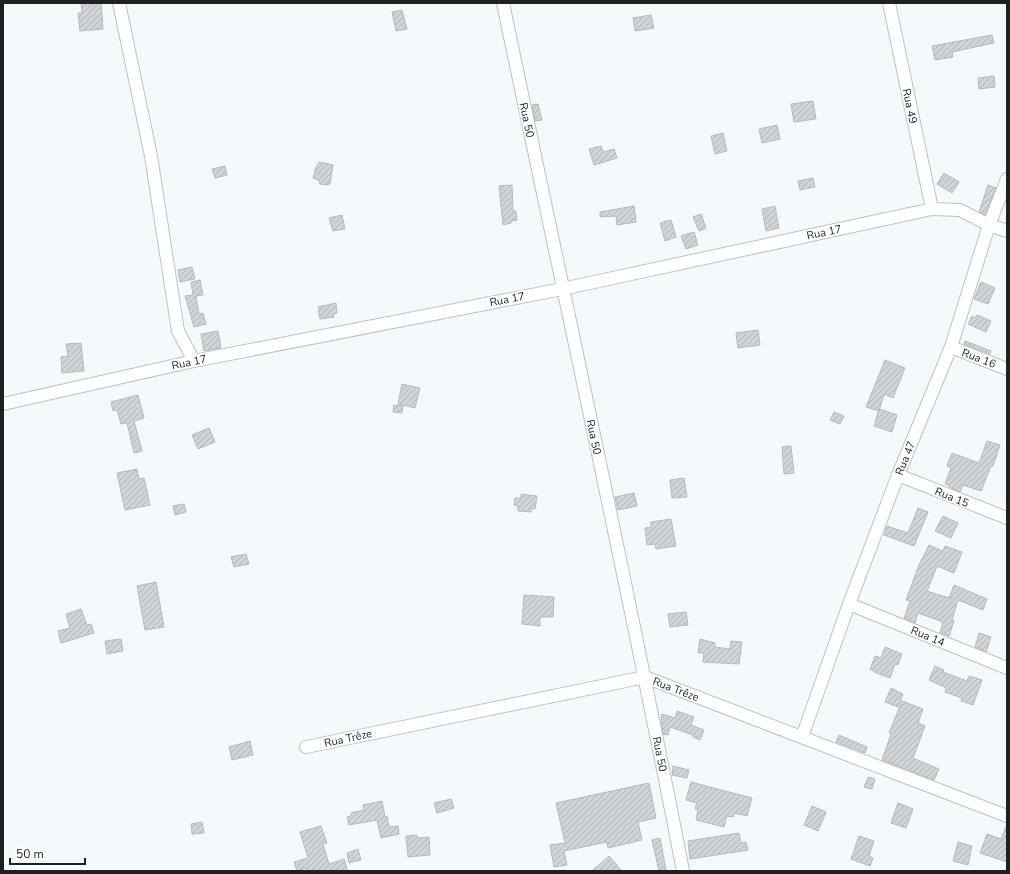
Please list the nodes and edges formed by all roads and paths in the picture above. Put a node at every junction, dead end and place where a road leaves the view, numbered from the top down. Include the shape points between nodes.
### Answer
1 (119, 3) edge
2 (503, 3) edge
3 (889, 3) edge
4 (1007, 179) edge
5 (932, 209) junction
6 (990, 225) junction
7 (1007, 231) edge
8 (562, 289) junction
9 (951, 347) junction
10 (194, 361) junction
11 (1007, 369) edge
12 (3, 404) edge
13 (898, 475) junction
14 (1007, 518) edge
15 (849, 604) junction
16 (1007, 668) edge
17 (645, 677) junction
18 (802, 737) junction
19 (306, 747) dead end
20 (1007, 816) edge
21 (683, 871) edge

1 - 10 street via 151,156 178,331
2 - 8 street, Rua 50
3 - 5 street, Rua 49
4 - 6 street, Rua 47
5 - 6 street, Rua 17 via 960,210
5 - 8 street, Rua 17
6 - 7 street, Rua 17
6 - 9 street, Rua 47
8 - 10 street, Rua 17
8 - 17 street, Rua 50
9 - 11 street, Rua 16
9 - 13 street, Rua 47
10 - 12 street, Rua 17
13 - 14 street, Rua 15
13 - 15 street, Rua 47
15 - 16 street, Rua 14
15 - 18 street, Rua 47
17 - 18 street, Rua Trêze
17 - 19 street, Rua Trêze
17 - 21 street, Rua 50
18 - 20 street, Rua Trêze

